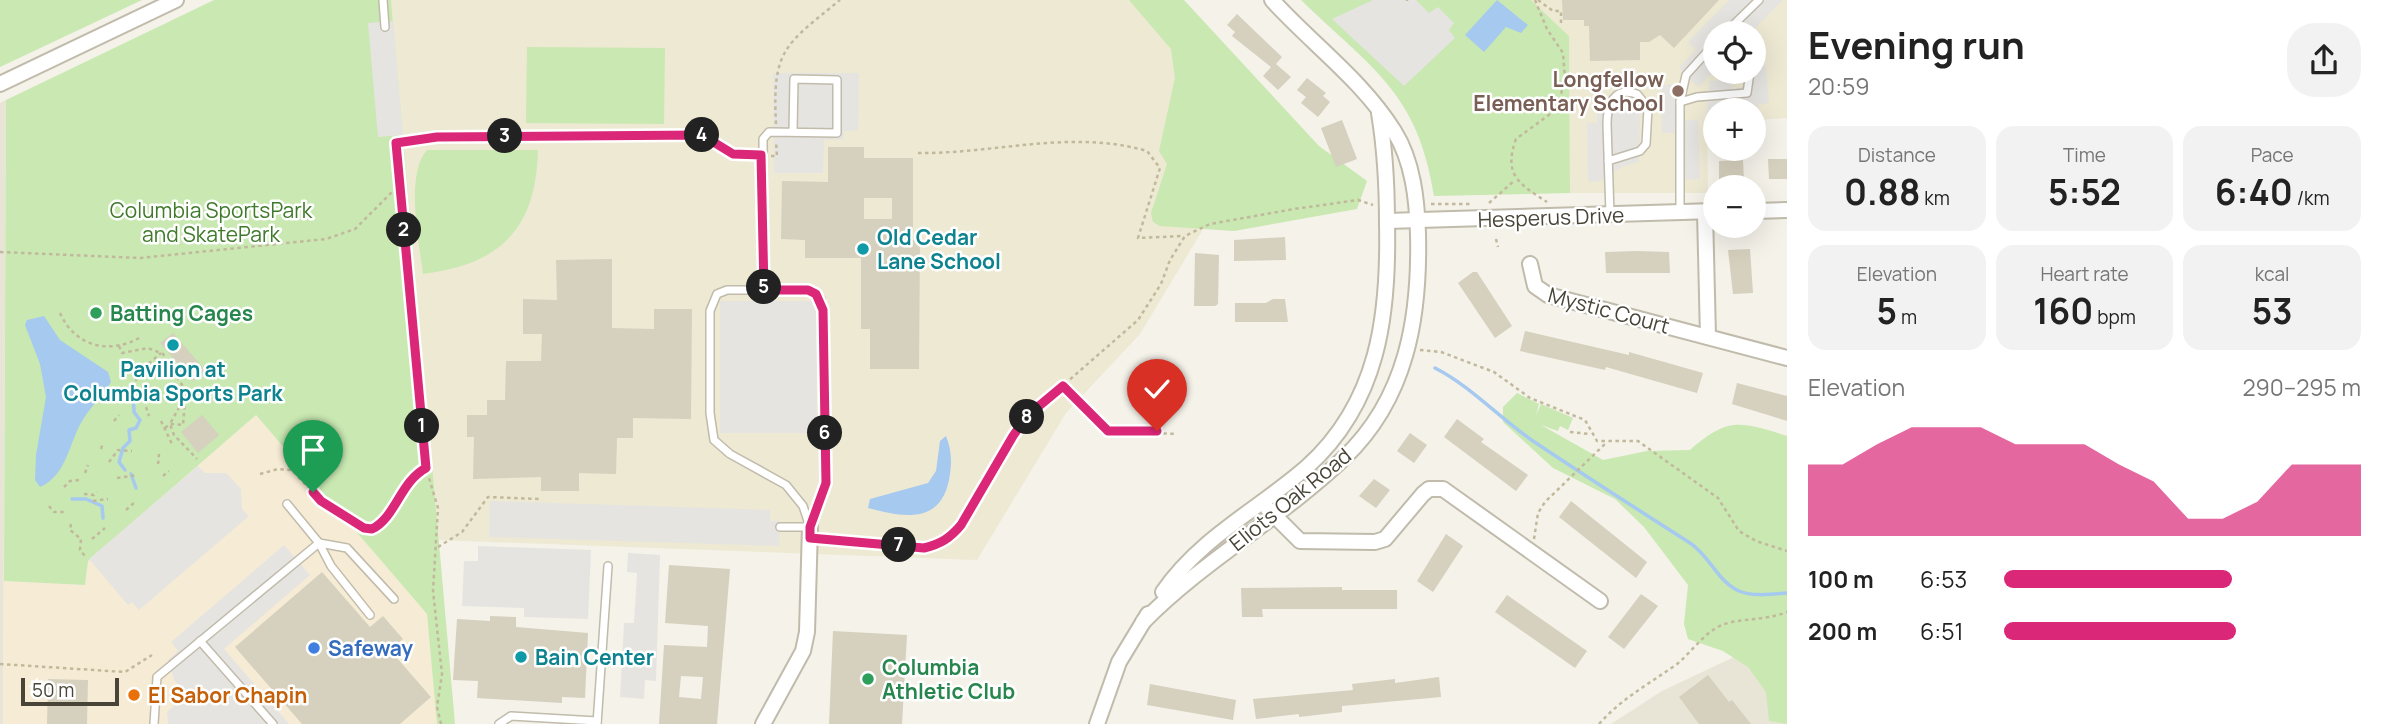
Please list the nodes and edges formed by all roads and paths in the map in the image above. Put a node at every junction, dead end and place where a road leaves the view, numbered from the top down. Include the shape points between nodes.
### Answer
1 (176, 0) edge
2 (383, 0) edge
3 (840, 0) edge
4 (1272, 0) edge
5 (1537, 0) edge
6 (1759, 0) edge
7 (1737, 21) edge
8 (1561, 23) dead end
9 (385, 27) dead end
10 (1703, 56) edge
11 (0, 84) edge
12 (1748, 84) edge
13 (1680, 102) junction
14 (1378, 112) junction
15 (776, 132) junction
16 (793, 132) junction
17 (918, 153) dead end
18 (761, 155) junction
19 (1608, 161) junction
20 (1516, 180) junction
21 (400, 184) junction
22 (1427, 200) dead end
23 (1535, 202) dead end
24 (1489, 203) junction
25 (1501, 203) dead end
26 (1371, 205) dead end
27 (1787, 210) edge
28 (1703, 211) edge
29 (1766, 211) edge
30 (1680, 212) junction
31 (1610, 216) junction
32 (1417, 220) junction
33 (1387, 221) junction
34 (1185, 236) junction
35 (1710, 238) edge
36 (1496, 239) dead end
37 (1498, 247) dead end
38 (0, 252) edge
39 (1530, 264) dead end
40 (764, 290) junction
41 (60, 313) dead end
42 (141, 337) dead end
43 (1708, 337) junction
44 (119, 346) junction
45 (1409, 347) junction
46 (161, 353) junction
47 (1787, 358) edge
48 (136, 381) dead end
49 (172, 385) dead end
50 (1063, 386) junction
51 (165, 391) dead end
52 (186, 401) junction
53 (146, 407) dead end
54 (119, 415) dead end
55 (149, 416) dead end
56 (114, 421) dead end
57 (161, 421) dead end
58 (170, 424) junction
59 (183, 425) junction
60 (163, 428) junction
61 (183, 431) dead end
62 (1570, 432) dead end
63 (1177, 433) dead end
64 (1592, 434) junction
65 (1597, 441) junction
66 (1607, 442) junction
67 (103, 443) dead end
68 (173, 446) dead end
69 (101, 449) dead end
70 (1598, 449) junction
71 (131, 451) dead end
72 (159, 454) dead end
73 (197, 459) dead end
74 (109, 462) dead end
75 (158, 464) dead end
76 (88, 466) dead end
77 (426, 468) junction
78 (169, 471) dead end
79 (85, 473) dead end
80 (260, 474) dead end
81 (137, 475) dead end
82 (163, 476) dead end
83 (117, 478) dead end
84 (79, 481) dead end
85 (67, 486) dead end
86 (97, 492) dead end
87 (84, 495) dead end
88 (108, 499) dead end
89 (539, 499) dead end
90 (93, 501) dead end
91 (136, 501) dead end
92 (1262, 503) junction
93 (287, 504) dead end
94 (49, 506) dead end
95 (126, 510) dead end
96 (64, 512) dead end
97 (1274, 515) junction
98 (71, 527) dead end
99 (780, 527) dead end
100 (105, 528) dead end
101 (810, 533) junction
102 (92, 539) dead end
103 (319, 542) junction
104 (437, 548) junction
105 (1529, 548) junction
106 (1787, 551) edge
107 (85, 556) dead end
108 (608, 566) dead end
109 (394, 599) dead end
110 (1600, 601) dead end
111 (1787, 612) edge
112 (370, 615) dead end
113 (1143, 622) junction
114 (200, 641) junction
115 (152, 655) dead end
116 (0, 664) edge
117 (597, 722) edge
118 (154, 724) edge
119 (273, 724) edge
120 (441, 724) edge
121 (499, 724) edge
122 (763, 724) edge
123 (1097, 724) edge
124 (1599, 724) edge

1 - 11 street
2 - 9 lane
3 - 15 path via 786,46 775,74
4 - 14 street, Eliots Oak Road via 1356,81
5 - 8 path via 1561,11
5 - 20 path via 1547,29 1563,53 1564,79 1557,108 1516,139 1511,166
6 - 7 lane
10 - 13 lane via 1686,75
12 - 13 lane via 1747,93
13 - 30 lane
14 - 32 street, Eliots Oak Road via 1402,146
14 - 33 street, Eliots Oak Road via 1384,140
15 - 16 lane
15 - 18 lane via 763,139
15 - 18 path via 777,156
16 - 16 lane via 837,133 837,80 794,79
17 - 34 path via 1049,141 1147,151 1160,168 1138,239
18 - 21 path via 733,154 702,135 437,137 396,143
18 - 40 lane
19 - 19 lane via 1640,151 1646,144 1648,108 1637,94 1623,92 1609,103
19 - 31 lane
20 - 23 path via 1546,202
20 - 24 path
21 - 38 path via 355,229 326,239 140,258
21 - 77 path
22 - 24 path via 1428,205
24 - 25 path
26 - 34 path via 1358,200 1294,209 1210,225
27 - 29 street
28 - 30 street, Hesperus Drive
30 - 31 street, Hesperus Drive
31 - 32 street, Hesperus Drive
32 - 33 street, Hesperus Drive
32 - 45 street, Eliots Oak Road via 1417,301
33 - 92 street, Eliots Oak Road via 1385,318 1360,397 1308,466
34 - 50 path via 1138,320
35 - 43 street
36 - 37 path
39 - 43 street, Mystic Court via 1535,286 1548,295
40 - 101 lane via 808,290 816,294 823,310 826,483
40 - 101 lane via 727,290 712,300 711,431 730,454 786,485 798,497
41 - 44 path via 86,343
42 - 44 path
43 - 47 street, Mystic Court
44 - 46 path via 122,353 148,348
45 - 64 path via 1441,352 1504,378 1530,398 1585,420
45 - 97 street, Eliots Oak Road via 1399,379 1365,435 1320,480
46 - 48 path
46 - 52 path via 184,383
49 - 51 path via 172,390
50 - 63 path via 1108,431
50 - 101 path via 1027,416 961,525 939,545 924,548
52 - 58 path
52 - 59 path
53 - 55 path
54 - 56 path
57 - 60 path
58 - 59 path
58 - 60 path
58 - 73 path via 174,435
59 - 61 path
60 - 68 path
62 - 64 path
64 - 65 path
65 - 66 path
65 - 70 path
66 - 70 path
66 - 106 path via 1638,441 1718,498 1739,531
67 - 69 path
70 - 105 path via 1538,513
71 - 74 path via 114,453
72 - 75 path
76 - 79 path
77 - 80 path via 406,483 372,529 321,501 292,470
77 - 104 path via 438,508
78 - 82 path
81 - 83 path
84 - 85 path via 72,480
86 - 87 path
88 - 90 path
89 - 104 path via 488,497 462,533
91 - 95 path
92 - 97 street
92 - 113 street, Eliots Oak Road via 1195,554
93 - 103 lane
94 - 96 path via 54,512
97 - 105 street via 1307,543 1375,542 1392,534 1423,494 1436,488 1452,493
97 - 113 street, Eliots Oak Road via 1174,590
98 - 107 path via 81,539
99 - 101 lane
100 - 102 path
101 - 122 street via 803,651
103 - 109 lane via 347,548
103 - 112 lane via 331,566
103 - 114 lane
104 - 120 path via 433,591 442,674
105 - 110 street
108 - 117 lane
111 - 124 path via 1716,629 1676,664 1614,707
113 - 123 street, Eliots Oak Road via 1115,672
114 - 118 lane via 157,677
114 - 119 lane
115 - 116 path via 125,673
117 - 121 lane via 511,716

